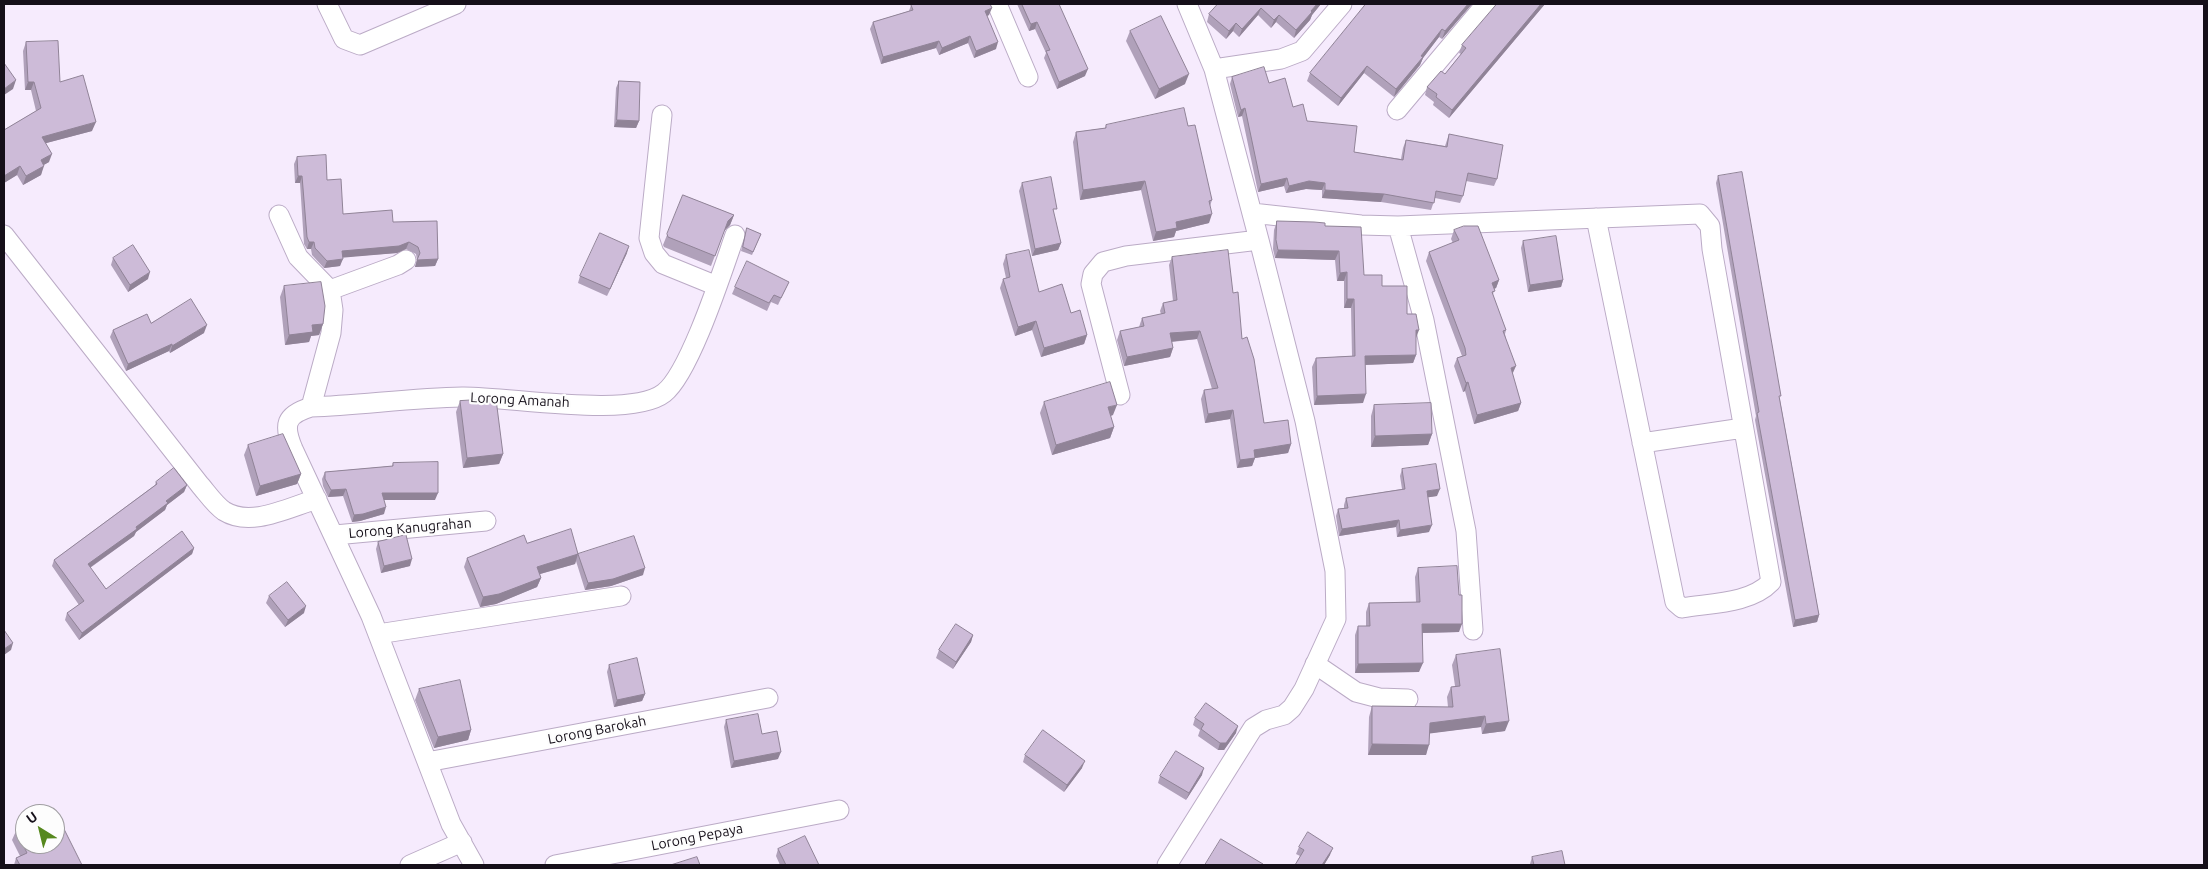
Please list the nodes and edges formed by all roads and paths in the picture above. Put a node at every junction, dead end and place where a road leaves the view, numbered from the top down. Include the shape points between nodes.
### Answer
1 (327, 4) edge
2 (456, 4) edge
3 (997, 4) edge
4 (1187, 4) edge
5 (1342, 4) edge
6 (1486, 4) edge
7 (1214, 69) junction
8 (1028, 77) dead end
9 (1397, 110) dead end
10 (662, 115) dead end
11 (1252, 213) junction
12 (279, 215) dead end
13 (1596, 218) junction
14 (1398, 226) junction
15 (4, 235) edge
16 (735, 235) dead end
17 (1259, 240) junction
18 (406, 260) dead end
19 (717, 286) junction
20 (330, 290) junction
21 (1120, 395) dead end
22 (311, 407) junction
23 (1743, 428) junction
24 (1642, 443) junction
25 (317, 499) junction
26 (486, 521) dead end
27 (335, 535) junction
28 (621, 596) dead end
29 (1473, 630) dead end
30 (378, 634) junction
31 (1315, 664) junction
32 (768, 698) dead end
33 (1408, 700) dead end
34 (427, 762) junction
35 (839, 810) dead end
36 (462, 842) junction
37 (410, 865) edge
38 (474, 865) edge
39 (555, 865) edge
40 (1167, 865) edge

1 - 2 street via 344,38 360,46
3 - 8 street
4 - 7 street
5 - 7 street via 1302,50 1282,59
6 - 9 street
7 - 11 street
10 - 19 street via 649,238 654,253 663,264
11 - 14 street
11 - 17 street
12 - 20 street via 298,257
13 - 14 street
13 - 23 street via 1700,214 1710,226
13 - 24 street
14 - 29 street via 1424,320 1466,531
15 - 25 street via 222,510 236,517 257,517
16 - 19 street, Lorong Amanah
17 - 21 street via 1126,256 1103,262 1093,274 1091,284
17 - 31 street via 1305,421 1335,572 1336,619
18 - 20 street
19 - 22 street, Lorong Amanah via 681,370 671,387 652,400 603,405 463,397
20 - 22 street via 333,310 331,333
22 - 25 street, Lorong Amanah via 295,412 287,424 287,436
23 - 24 street
23 - 24 street via 1771,582 1750,596 1682,608 1675,602 1672,591
25 - 27 street, Lorong Amanah
26 - 27 street, Lorong Kanugrahan
27 - 30 street, Lorong Amanah
28 - 30 street
30 - 34 street, Lorong Amanah
31 - 33 street via 1356,692 1378,698
31 - 40 street via 1292,708 1284,715 1253,728
32 - 34 street, Lorong Barokah
34 - 36 street, Lorong Amanah via 451,824
35 - 39 street, Lorong Pepaya
36 - 37 street
36 - 38 street, Lorong Amanah

